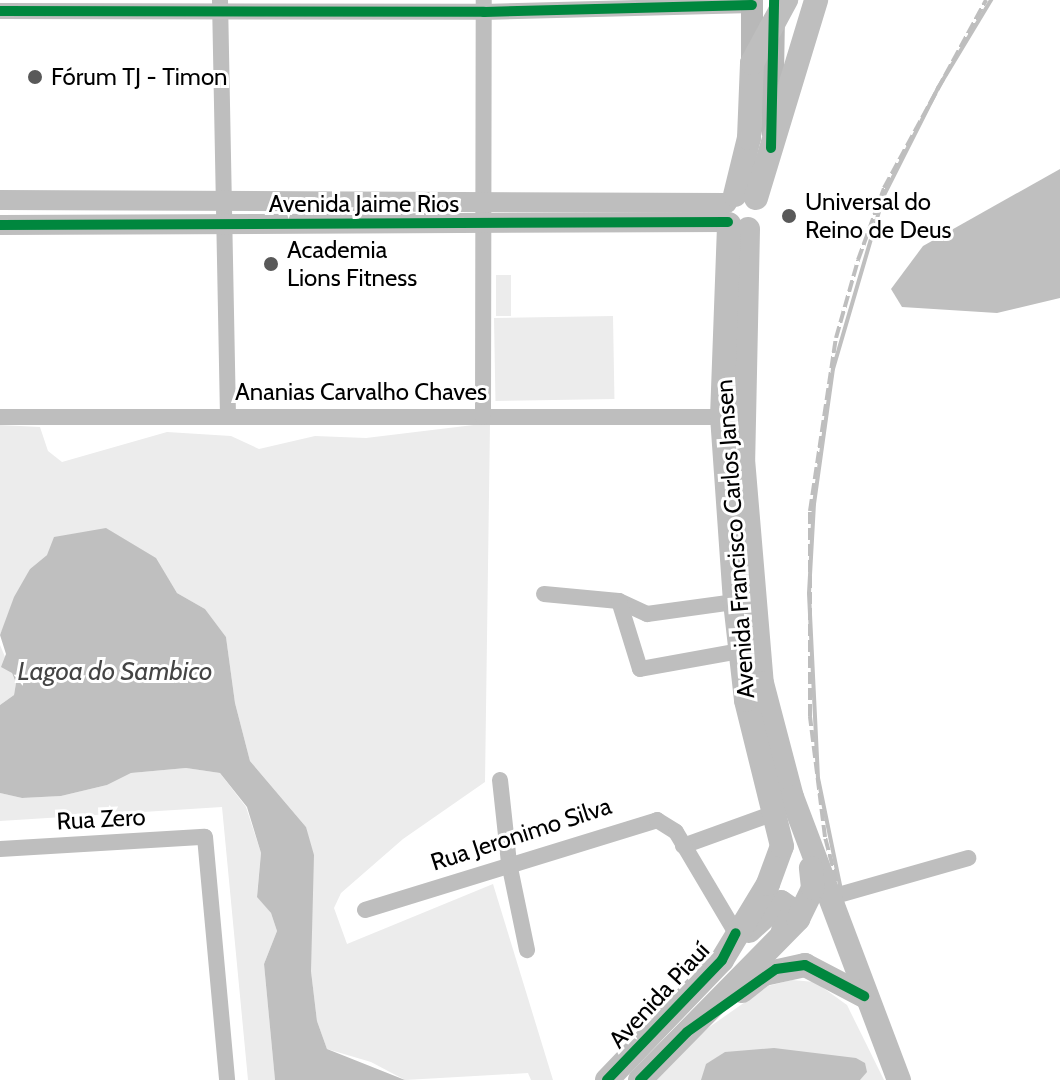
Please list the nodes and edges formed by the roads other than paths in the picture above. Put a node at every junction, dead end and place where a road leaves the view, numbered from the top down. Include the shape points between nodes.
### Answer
1 (786, 0) edge
2 (816, 0) edge
3 (220, 4) edge
4 (484, 6) edge
5 (763, 7) edge
6 (0, 11) edge
7 (771, 148) junction
8 (224, 199) junction
9 (486, 199) junction
10 (0, 200) edge
11 (737, 212) junction
12 (486, 223) junction
13 (0, 225) edge
14 (225, 225) junction
15 (228, 416) junction
16 (0, 417) edge
17 (483, 417) junction
18 (722, 417) junction
19 (544, 594) dead end
20 (619, 601) junction
21 (735, 602) junction
22 (740, 651) junction
23 (500, 780) dead end
24 (777, 812) junction
25 (683, 846) junction
26 (782, 846) junction
27 (0, 849) edge
28 (810, 853) junction
29 (968, 858) dead end
30 (509, 863) junction
31 (828, 898) junction
32 (365, 910) dead end
33 (736, 933) junction
34 (782, 933) junction
35 (527, 950) dead end
36 (722, 960) junction
37 (864, 996) junction
38 (687, 1032) junction
39 (227, 1080) edge
40 (607, 1080) edge
41 (640, 1080) edge
42 (899, 1080) edge

1 - 5 main road, Avenida Francisco Carlos Jansen
2 - 7 main road, Avenida Francisco Carlos Jansen
3 - 4 street
3 - 6 street
3 - 8 street
4 - 5 street
4 - 9 street
5 - 7 main road
5 - 11 main road, Avenida Francisco Carlos Jansen
7 - 11 main road, Avenida Francisco Carlos Jansen
8 - 9 street, Avenida Jaime Rios
8 - 10 street, Avenida Jaime Rios
8 - 14 street
9 - 11 street, Avenida Jaime Rios
9 - 12 street
11 - 12 street, Avenida Jaime Rios
11 - 18 main road, Avenida Francisco Carlos Jansen
11 - 28 main road, Avenida Francisco Carlos Jansen via 743,459 754,601 769,711
12 - 14 street, Avenida Jaime Rios
12 - 17 street
13 - 14 street, Avenida Jaime Rios
14 - 15 street
15 - 16 street, Ananias Carvalho Chaves
15 - 17 street, Ananias Carvalho Chaves
17 - 18 street, Ananias Carvalho Chaves
18 - 21 main road, Avenida Francisco Carlos Jansen
19 - 20 street
20 - 21 street via 647,614
20 - 22 street via 640,669
21 - 22 main road, Avenida Francisco Carlos Jansen
22 - 24 main road, Avenida Francisco Carlos Jansen via 746,700
23 - 30 street
24 - 25 street
24 - 26 main road, Avenida Francisco Carlos Jansen
25 - 30 street, Rua Jeronimo Silva via 676,832 657,820
25 - 33 street, Rua Jeronimo Silva
26 - 28 main road via 781,868 788,877 800,877
26 - 33 main road, Avenida Francisco Carlos Jansen via 768,884
27 - 39 street, Rua Zero via 205,837
28 - 31 main road, Avenida Francisco Carlos Jansen
28 - 34 main road, Avenida Piauí via 810,897
29 - 31 street
30 - 32 street, Rua Jeronimo Silva
30 - 35 street
31 - 37 main road, Avenida Francisco Carlos Jansen
33 - 36 main road, Avenida Piauí
34 - 36 main road via 794,911 781,902
34 - 38 main road, Avenida Piauí
36 - 40 main road, Avenida Piauí
37 - 38 main road, Avenida Piauí via 820,970 788,967 764,974
37 - 42 main road, Avenida Francisco Carlos Jansen
38 - 41 main road, Avenida Piauí

